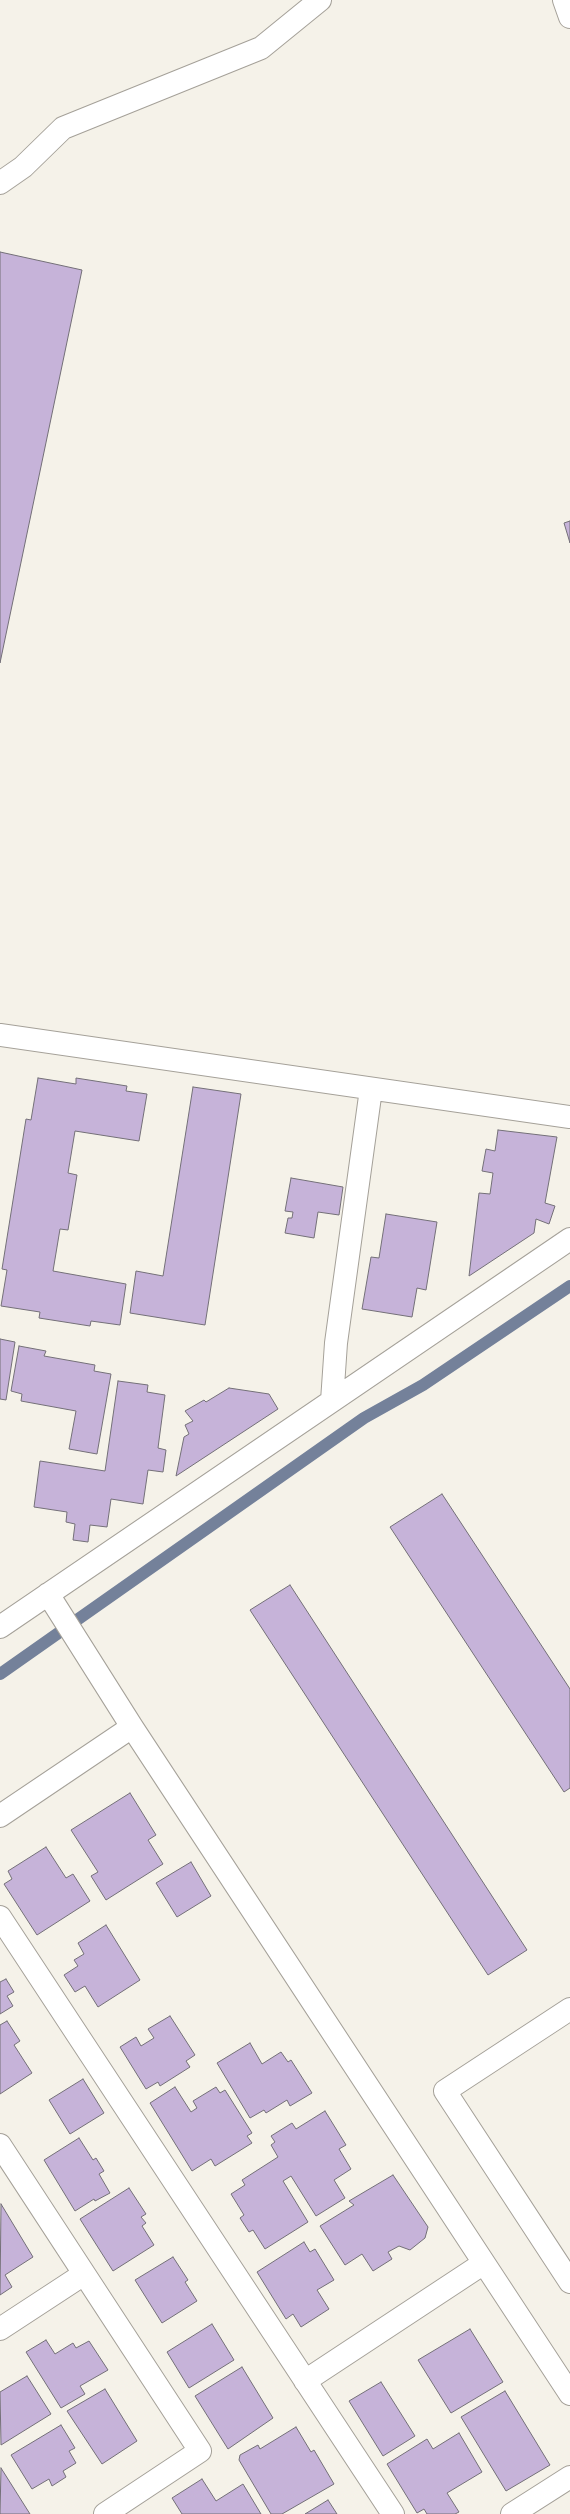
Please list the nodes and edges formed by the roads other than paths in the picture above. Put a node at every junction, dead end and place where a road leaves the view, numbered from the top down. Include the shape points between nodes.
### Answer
1 (320, 0) edge
2 (564, 0) edge
3 (570, 17) edge
4 (0, 183) edge
5 (0, 1035) edge
6 (371, 1089) junction
7 (570, 1117) edge
8 (570, 1239) edge
9 (332, 1401) junction
10 (48, 1594) junction
11 (0, 1627) edge
12 (132, 1727) junction
13 (0, 1816) edge
14 (0, 1917) edge
15 (570, 2008) edge
16 (0, 2145) edge
17 (484, 2263) junction
18 (84, 2274) junction
19 (570, 2282) edge
20 (0, 2329) edge
21 (305, 2381) junction
22 (570, 2394) edge
23 (570, 2477) edge
24 (105, 2514) edge
25 (393, 2514) edge
26 (512, 2514) edge

1 - 4 street via 261,48 63,128 23,167
2 - 3 street
5 - 6 street
6 - 7 street
6 - 9 street via 336,1342
8 - 9 street
9 - 10 street
10 - 11 street
10 - 12 street
12 - 13 street
12 - 17 street
14 - 21 street
15 - 19 street via 445,2091
16 - 18 street
17 - 21 street
17 - 22 street
18 - 20 street
18 - 24 street via 200,2451
21 - 25 street
23 - 26 street

